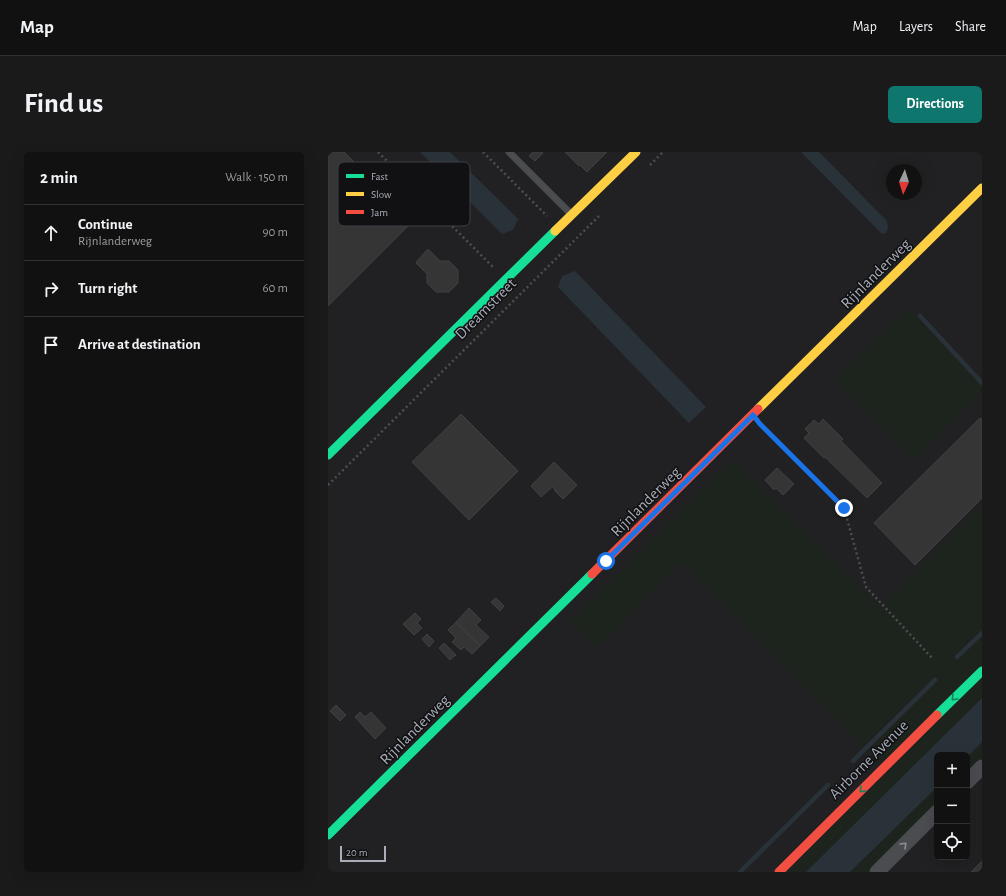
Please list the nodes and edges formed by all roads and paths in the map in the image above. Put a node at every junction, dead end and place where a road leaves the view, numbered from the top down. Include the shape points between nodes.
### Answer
1 (378, 152) edge
2 (483, 152) edge
3 (509, 152) edge
4 (636, 152) edge
5 (663, 152) edge
6 (388, 162) edge
7 (647, 168) dead end
8 (982, 188) edge
9 (604, 211) dead end
10 (572, 215) junction
11 (452, 226) edge
12 (559, 228) junction
13 (572, 243) junction
14 (506, 280) junction
15 (753, 415) junction
16 (328, 455) edge
17 (328, 485) edge
18 (932, 658) dead end
19 (982, 671) edge
20 (982, 768) edge
21 (970, 779) edge
22 (934, 815) edge
23 (328, 835) edge
24 (779, 872) edge
25 (876, 872) edge

1 - 6 path
2 - 12 path
3 - 10 lane
4 - 10 street, Dreamstreet
5 - 7 path
8 - 15 street, Rijnlanderweg
9 - 13 path, Dreamstreet
10 - 12 street, Dreamstreet
11 - 14 path
12 - 13 path
12 - 14 street, Dreamstreet
13 - 17 path, Dreamstreet
14 - 16 street, Dreamstreet
15 - 18 path via 844,508 866,586
15 - 23 street, Rijnlanderweg
19 -> 24 street, Airborne Avenue
20 - 21 street
25 -> 22 street

